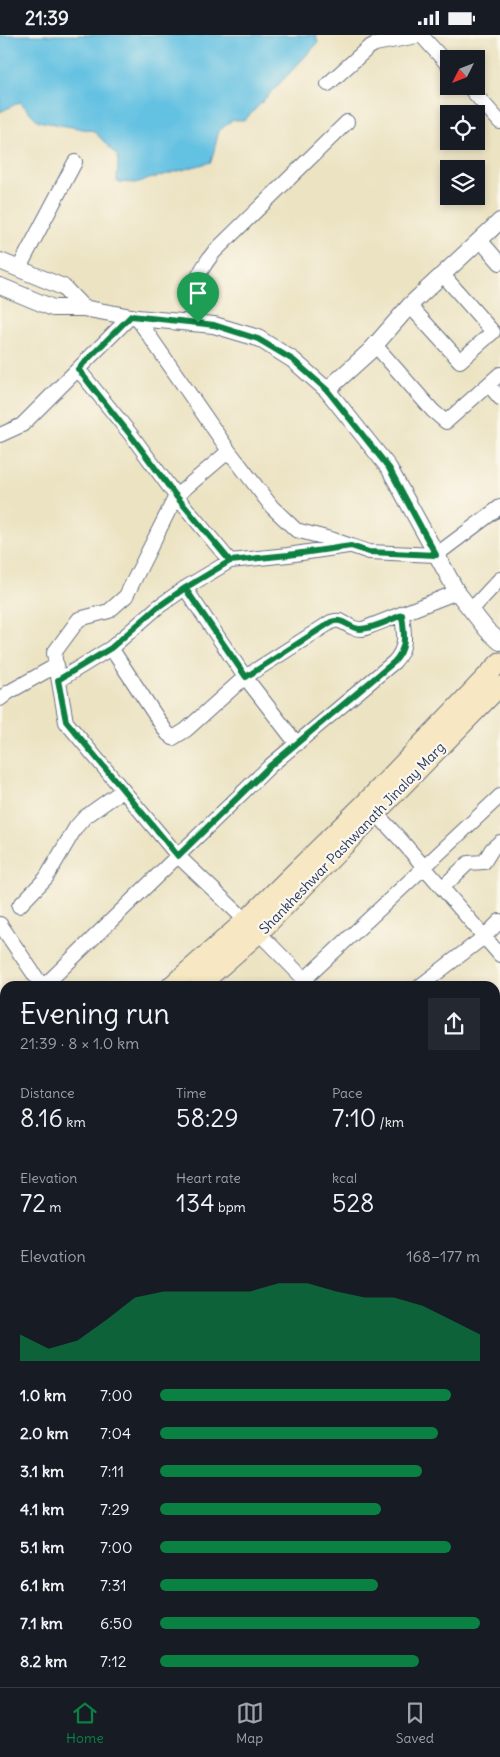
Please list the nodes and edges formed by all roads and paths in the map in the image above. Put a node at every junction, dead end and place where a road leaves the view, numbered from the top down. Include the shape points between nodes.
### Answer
1 (421, 35) edge
2 (440, 56) edge
3 (328, 84) dead end
4 (476, 95) edge
5 (347, 122) dead end
6 (500, 122) edge
7 (75, 163) dead end
8 (500, 221) edge
9 (480, 240) junction
10 (0, 261) edge
11 (500, 263) edge
12 (19, 269) junction
13 (443, 275) junction
14 (0, 285) edge
15 (410, 306) junction
16 (83, 308) junction
17 (134, 317) junction
18 (198, 323) junction
19 (376, 345) junction
20 (78, 369) junction
21 (500, 374) edge
22 (489, 385) junction
23 (327, 390) junction
24 (500, 398) edge
25 (0, 435) edge
26 (229, 451) junction
27 (176, 496) junction
28 (500, 507) edge
29 (351, 546) junction
30 (436, 555) junction
31 (230, 561) junction
32 (500, 579) edge
33 (185, 588) junction
34 (456, 592) junction
35 (471, 610) junction
36 (402, 615) junction
37 (500, 642) edge
38 (111, 648) junction
39 (500, 661) edge
40 (56, 665) junction
41 (246, 677) junction
42 (58, 680) junction
43 (500, 686) edge
44 (0, 699) edge
45 (297, 744) junction
46 (123, 790) junction
47 (500, 796) edge
48 (371, 808) junction
49 (500, 842) edge
50 (178, 856) junction
51 (424, 867) junction
52 (442, 888) junction
53 (19, 906) dead end
54 (500, 921) edge
55 (0, 924) edge
56 (253, 927) junction
57 (484, 937) junction
58 (500, 955) edge
59 (40, 981) edge
60 (48, 981) edge
61 (179, 981) edge
62 (204, 981) edge
63 (306, 981) edge
64 (310, 981) edge
65 (427, 981) edge

1 - 2 street
1 - 3 street via 368,48
4 - 6 street
5 - 18 street via 204,264 196,279
7 - 12 street
8 - 9 street
9 - 11 street
9 - 13 street
10 - 12 street
12 - 16 street via 63,287
13 - 15 street
13 - 15 street via 493,332 460,361
14 - 16 street via 53,308
15 - 19 street
16 - 17 street
17 - 18 street
17 - 20 street
17 - 26 street
18 - 23 street via 258,339 293,360
19 - 22 street via 446,422
19 - 23 street
20 - 25 street via 22,425
20 - 27 street
21 - 22 street
22 - 24 street
23 - 30 street via 389,468
26 - 27 street
26 - 29 street via 272,507 296,530
27 - 31 street
27 - 40 street via 126,596 109,611 79,619 54,653
28 - 30 street
29 - 30 street via 369,552
29 - 31 street
30 - 34 street
31 - 33 street
32 - 35 street
33 - 38 street
33 - 41 street
34 - 35 street
34 - 36 street
35 - 37 street
36 - 41 street via 363,629 354,628 344,621 331,622
36 - 45 street via 404,645 400,655
38 - 41 street via 173,738
38 - 42 street
39 - 48 main road
40 - 42 street
40 - 44 street
41 - 45 street
42 - 46 street via 66,721
43 - 48 main road, Shankheshwar Pashwanath Jinalay Marg
45 - 50 street via 271,765
46 - 50 street
46 - 53 street via 76,827 46,878
47 - 51 street
48 - 51 street
48 - 56 main road
49 - 52 street via 484,862 468,863
50 - 56 street
50 - 60 street
51 - 52 street
51 - 64 street
52 - 57 street
54 - 57 street
55 - 59 street
56 - 61 main road
56 - 62 main road, Shankheshwar Pashwanath Jinalay Marg
56 - 63 street
57 - 58 street
57 - 65 street

